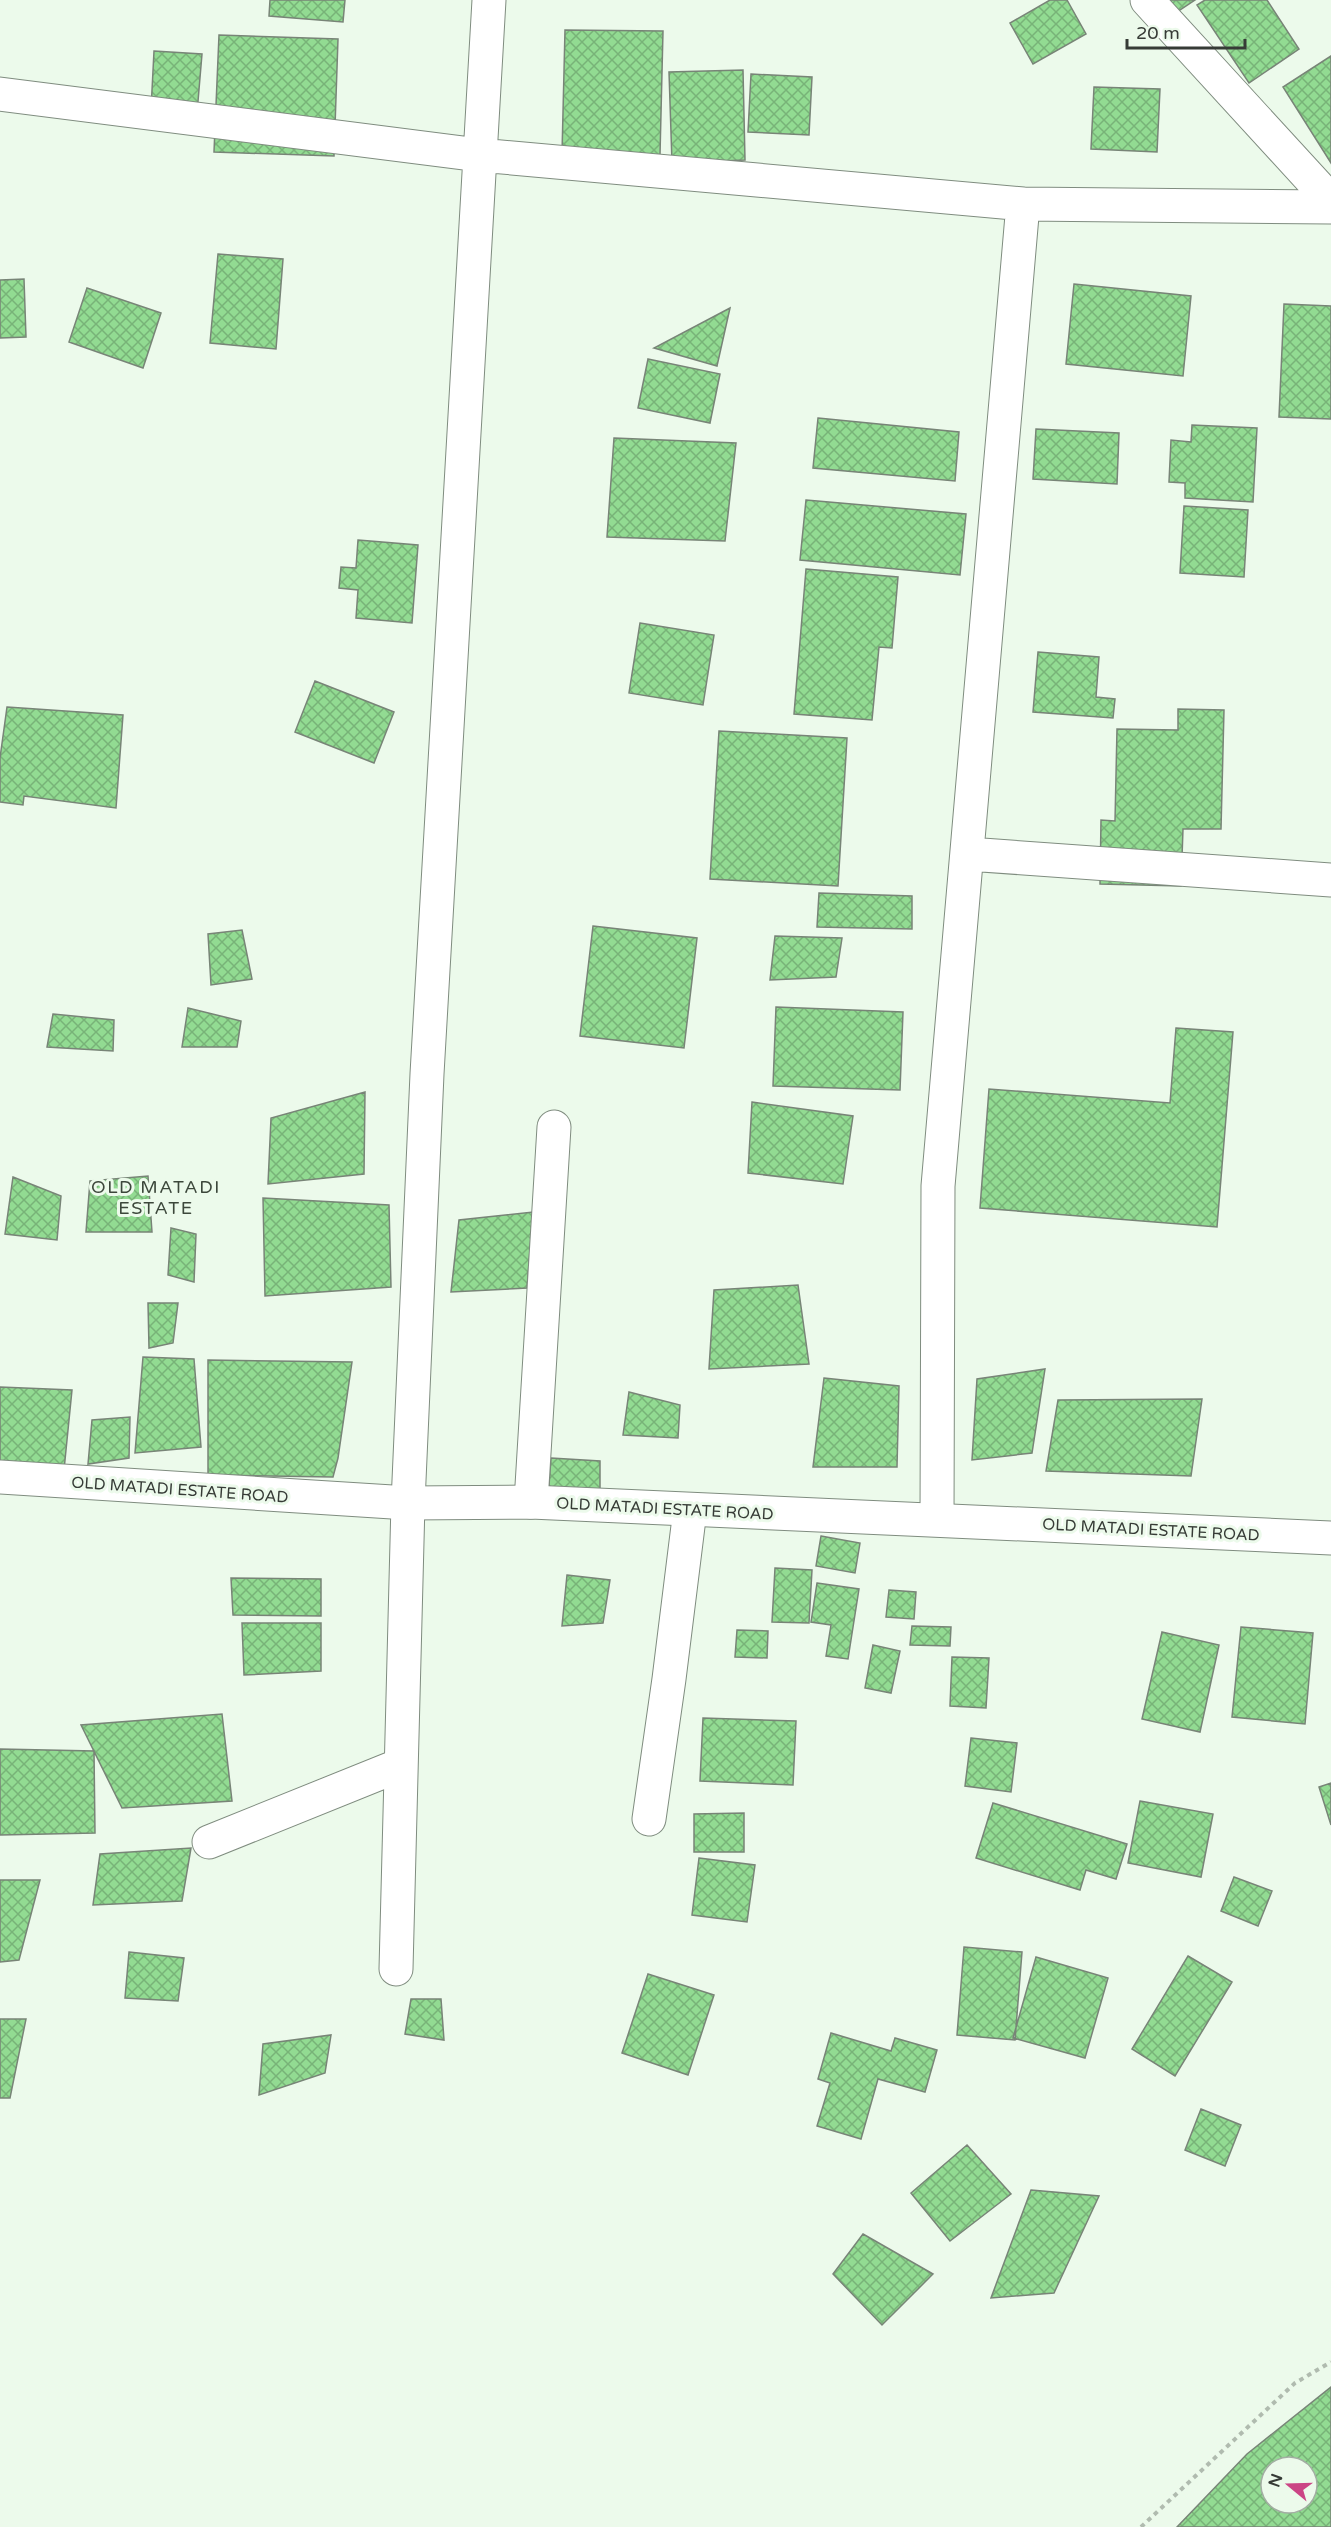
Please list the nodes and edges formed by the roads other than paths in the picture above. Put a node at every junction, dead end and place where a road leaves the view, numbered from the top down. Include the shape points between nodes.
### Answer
1 (489, 0) edge
2 (1147, 0) edge
3 (0, 94) edge
4 (479, 155) junction
5 (1331, 201) edge
6 (1023, 204) junction
7 (1331, 207) edge
8 (968, 854) junction
9 (1331, 880) edge
10 (554, 1127) dead end
11 (0, 1477) edge
12 (531, 1502) junction
13 (408, 1503) junction
14 (690, 1510) junction
15 (937, 1519) junction
16 (1331, 1538) edge
17 (400, 1765) junction
18 (648, 1819) dead end
19 (208, 1842) dead end
20 (396, 1969) dead end

1 - 4 street
2 - 5 street
3 - 4 street
4 - 6 street
4 - 13 street via 427,1074
6 - 7 street
6 - 8 street
8 - 9 street
8 - 15 street via 939,1186
10 - 12 street
11 - 13 street, OLD MATADI ESTATE ROAD
12 - 13 street, OLD MATADI ESTATE ROAD
12 - 14 street, OLD MATADI ESTATE ROAD
13 - 17 street
14 - 15 street, OLD MATADI ESTATE ROAD
14 - 18 street
15 - 16 street, OLD MATADI ESTATE ROAD
17 - 19 street
17 - 20 street

